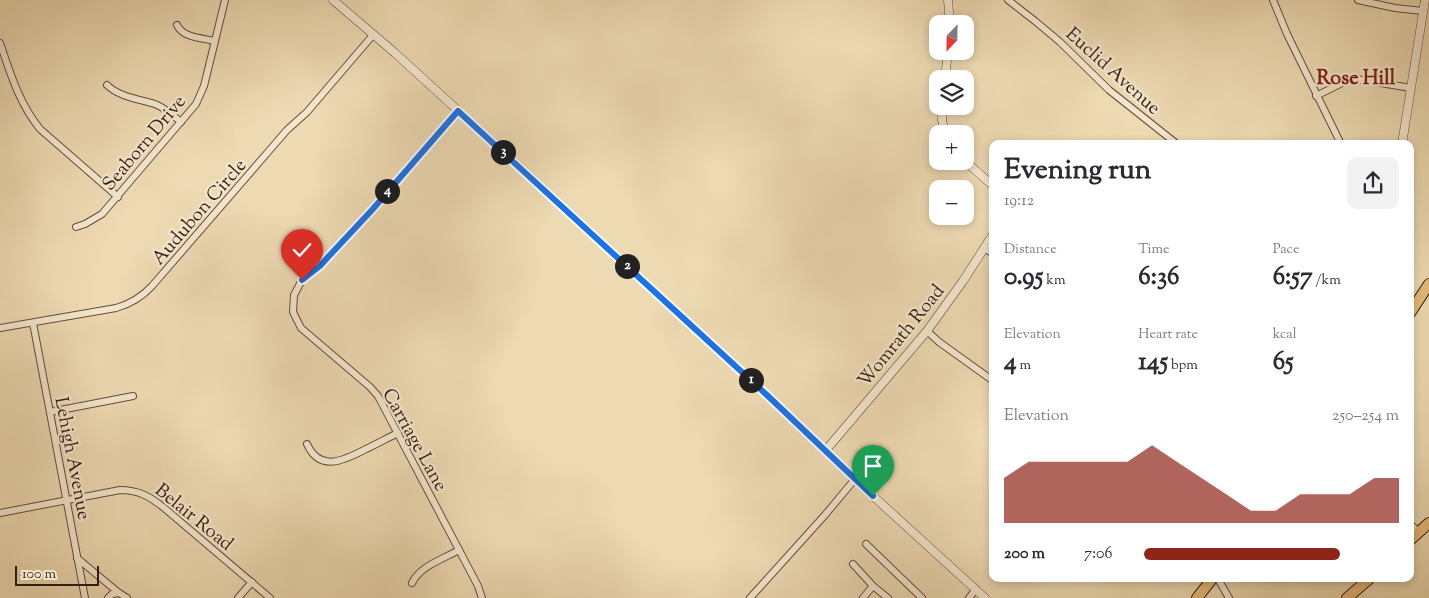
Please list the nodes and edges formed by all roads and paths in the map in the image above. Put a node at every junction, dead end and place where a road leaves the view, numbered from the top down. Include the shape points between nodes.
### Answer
1 (225, 0) edge
2 (333, 0) edge
3 (948, 0) edge
4 (1008, 0) edge
5 (1273, 0) edge
6 (1358, 0) edge
7 (1425, 0) edge
8 (1423, 12) junction
9 (949, 15) edge
10 (176, 25) dead end
11 (373, 35) junction
12 (215, 41) junction
13 (0, 43) edge
14 (107, 85) dead end
15 (1411, 88) junction
16 (1316, 96) junction
17 (458, 111) junction
18 (182, 122) junction
19 (1171, 140) edge
20 (1339, 140) edge
21 (1403, 140) edge
22 (974, 169) edge
23 (989, 182) edge
24 (118, 197) junction
25 (76, 227) dead end
26 (989, 240) edge
27 (984, 248) junction
28 (989, 251) edge
29 (1429, 284) edge
30 (1414, 307) edge
31 (33, 323) junction
32 (0, 328) edge
33 (927, 331) junction
34 (989, 378) edge
35 (133, 396) dead end
36 (50, 412) junction
37 (398, 433) junction
38 (307, 444) dead end
39 (826, 450) junction
40 (855, 479) junction
41 (67, 501) junction
42 (0, 513) edge
43 (1429, 523) edge
44 (1414, 528) edge
45 (1419, 532) junction
46 (1414, 536) edge
47 (866, 544) dead end
48 (459, 550) junction
49 (77, 558) junction
50 (853, 564) dead end
51 (252, 582) junction
52 (412, 582) dead end
53 (1210, 582) edge
54 (1220, 582) edge
55 (1365, 582) edge
56 (873, 586) junction
57 (119, 593) junction
58 (980, 595) edge
59 (85, 598) edge
60 (108, 598) edge
61 (127, 598) edge
62 (238, 598) edge
63 (270, 598) edge
64 (482, 598) edge
65 (750, 598) edge
66 (863, 598) edge
67 (888, 598) edge
68 (922, 598) edge
69 (969, 598) edge
70 (1197, 598) edge
71 (1229, 598) edge
72 (1347, 598) edge

1 - 12 street, Seaborn Drive
2 - 11 street
3 - 9 street
4 - 19 street, Euclid Avenue
5 - 16 street
6 - 8 street
7 - 8 street
8 - 15 street
10 - 12 street via 184,34
11 - 17 street
11 - 31 street, Audubon Circle via 147,292 116,308
12 - 18 street, Seaborn Drive via 201,95
13 - 24 street via 21,102 33,121
14 - 18 street via 116,93 157,105
15 - 16 street via 1356,79
15 - 21 street
16 - 20 street
17 - 37 street, Carriage Lane via 372,210 320,266 302,280 294,295 293,312 301,328 374,392
17 - 39 street
18 - 24 street, Seaborn Drive
22 - 23 street
24 - 25 street, Seaborn Drive via 94,220
26 - 27 street, Womrath Road
27 - 28 street
27 - 33 street, Womrath Road
29 - 30 main road
31 - 32 street, Audubon Circle
31 - 36 street, Lehigh Avenue
33 - 34 street
33 - 39 street, Womrath Road
35 - 36 street
36 - 41 street, Lehigh Avenue
37 - 38 street via 338,461 316,458
37 - 48 street, Carriage Lane
39 - 40 street
40 - 58 street
40 - 65 street
41 - 42 street, Belair Road
41 - 49 street, Lehigh Avenue
41 - 51 street, Belair Road via 120,490 148,496
43 - 45 main road
44 - 45 street
45 - 46 main road
47 - 68 street
48 - 52 street via 421,571
48 - 64 street, Carriage Lane
49 - 57 street
49 - 59 street, Lehigh Avenue
50 - 56 street
51 - 62 street
51 - 63 street, Belair Road
53 - 70 main road
54 - 71 street
55 - 72 main road
56 - 66 street
56 - 67 street
57 - 60 street
57 - 61 street
58 - 69 street

